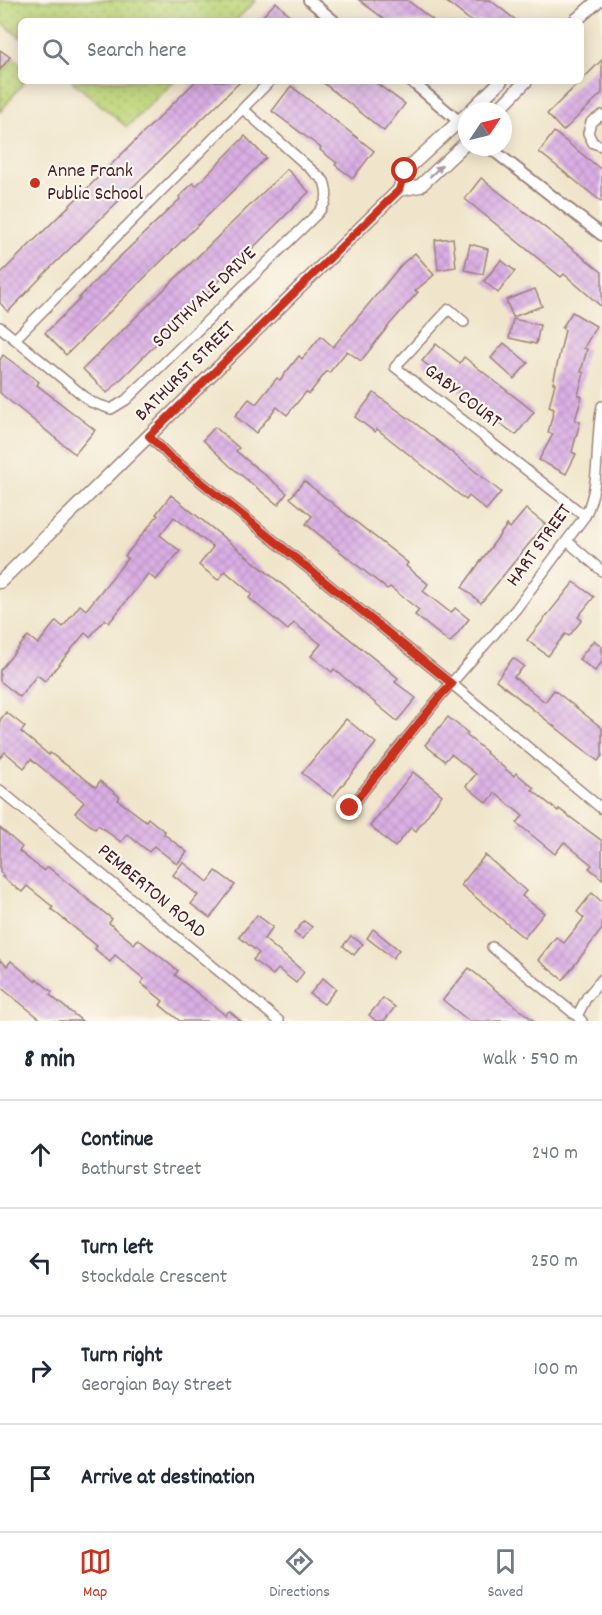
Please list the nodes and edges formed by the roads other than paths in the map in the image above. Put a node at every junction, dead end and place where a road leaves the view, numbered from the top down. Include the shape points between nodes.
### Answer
1 (309, 0) edge
2 (599, 0) edge
3 (329, 18) edge
4 (578, 18) edge
5 (267, 84) edge
6 (415, 84) edge
7 (498, 84) edge
8 (523, 84) edge
9 (482, 102) edge
10 (506, 102) edge
11 (243, 108) junction
12 (458, 113) edge
13 (602, 115) edge
14 (458, 126) edge
15 (602, 146) edge
16 (458, 150) edge
17 (501, 156) edge
18 (399, 190) junction
19 (602, 235) edge
20 (464, 322) dead end
21 (0, 327) edge
22 (15, 339) junction
23 (602, 406) edge
24 (149, 436) junction
25 (585, 516) junction
26 (567, 541) junction
27 (602, 571) edge
28 (0, 582) edge
29 (452, 684) junction
30 (0, 790) edge
31 (350, 808) dead end
32 (602, 809) edge
33 (492, 947) dead end
34 (602, 979) edge
35 (580, 1018) edge
36 (279, 1021) edge

1 - 3 street
2 - 4 main road
5 - 11 street
6 - 12 street
7 - 9 main road, BATHURST STREET
8 - 10 main road
11 - 22 street
11 - 22 street, SOUTHVALE DRIVE via 324,182 327,202 318,213 126,400 111,409 91,402
13 - 15 street via 591,122 588,133 593,143
14 - 18 main road, BATHURST STREET via 405,171
18 -> 16 main road, BATHURST STREET via 420,186
17 - 19 street
18 - 24 main road, BATHURST STREET
20 - 25 street, GABY COURT via 449,309 395,367
21 - 22 street, SOUTHVALE DRIVE
23 - 25 street, HART STREET via 599,466
24 - 28 main road, BATHURST STREET
24 - 29 street
25 - 26 street, HART STREET
26 - 27 street
26 - 29 street, HART STREET
29 - 31 street, HART STREET
29 - 32 street
30 - 36 street, PEMBERTON ROAD
33 - 35 street
34 - 35 street via 587,998

